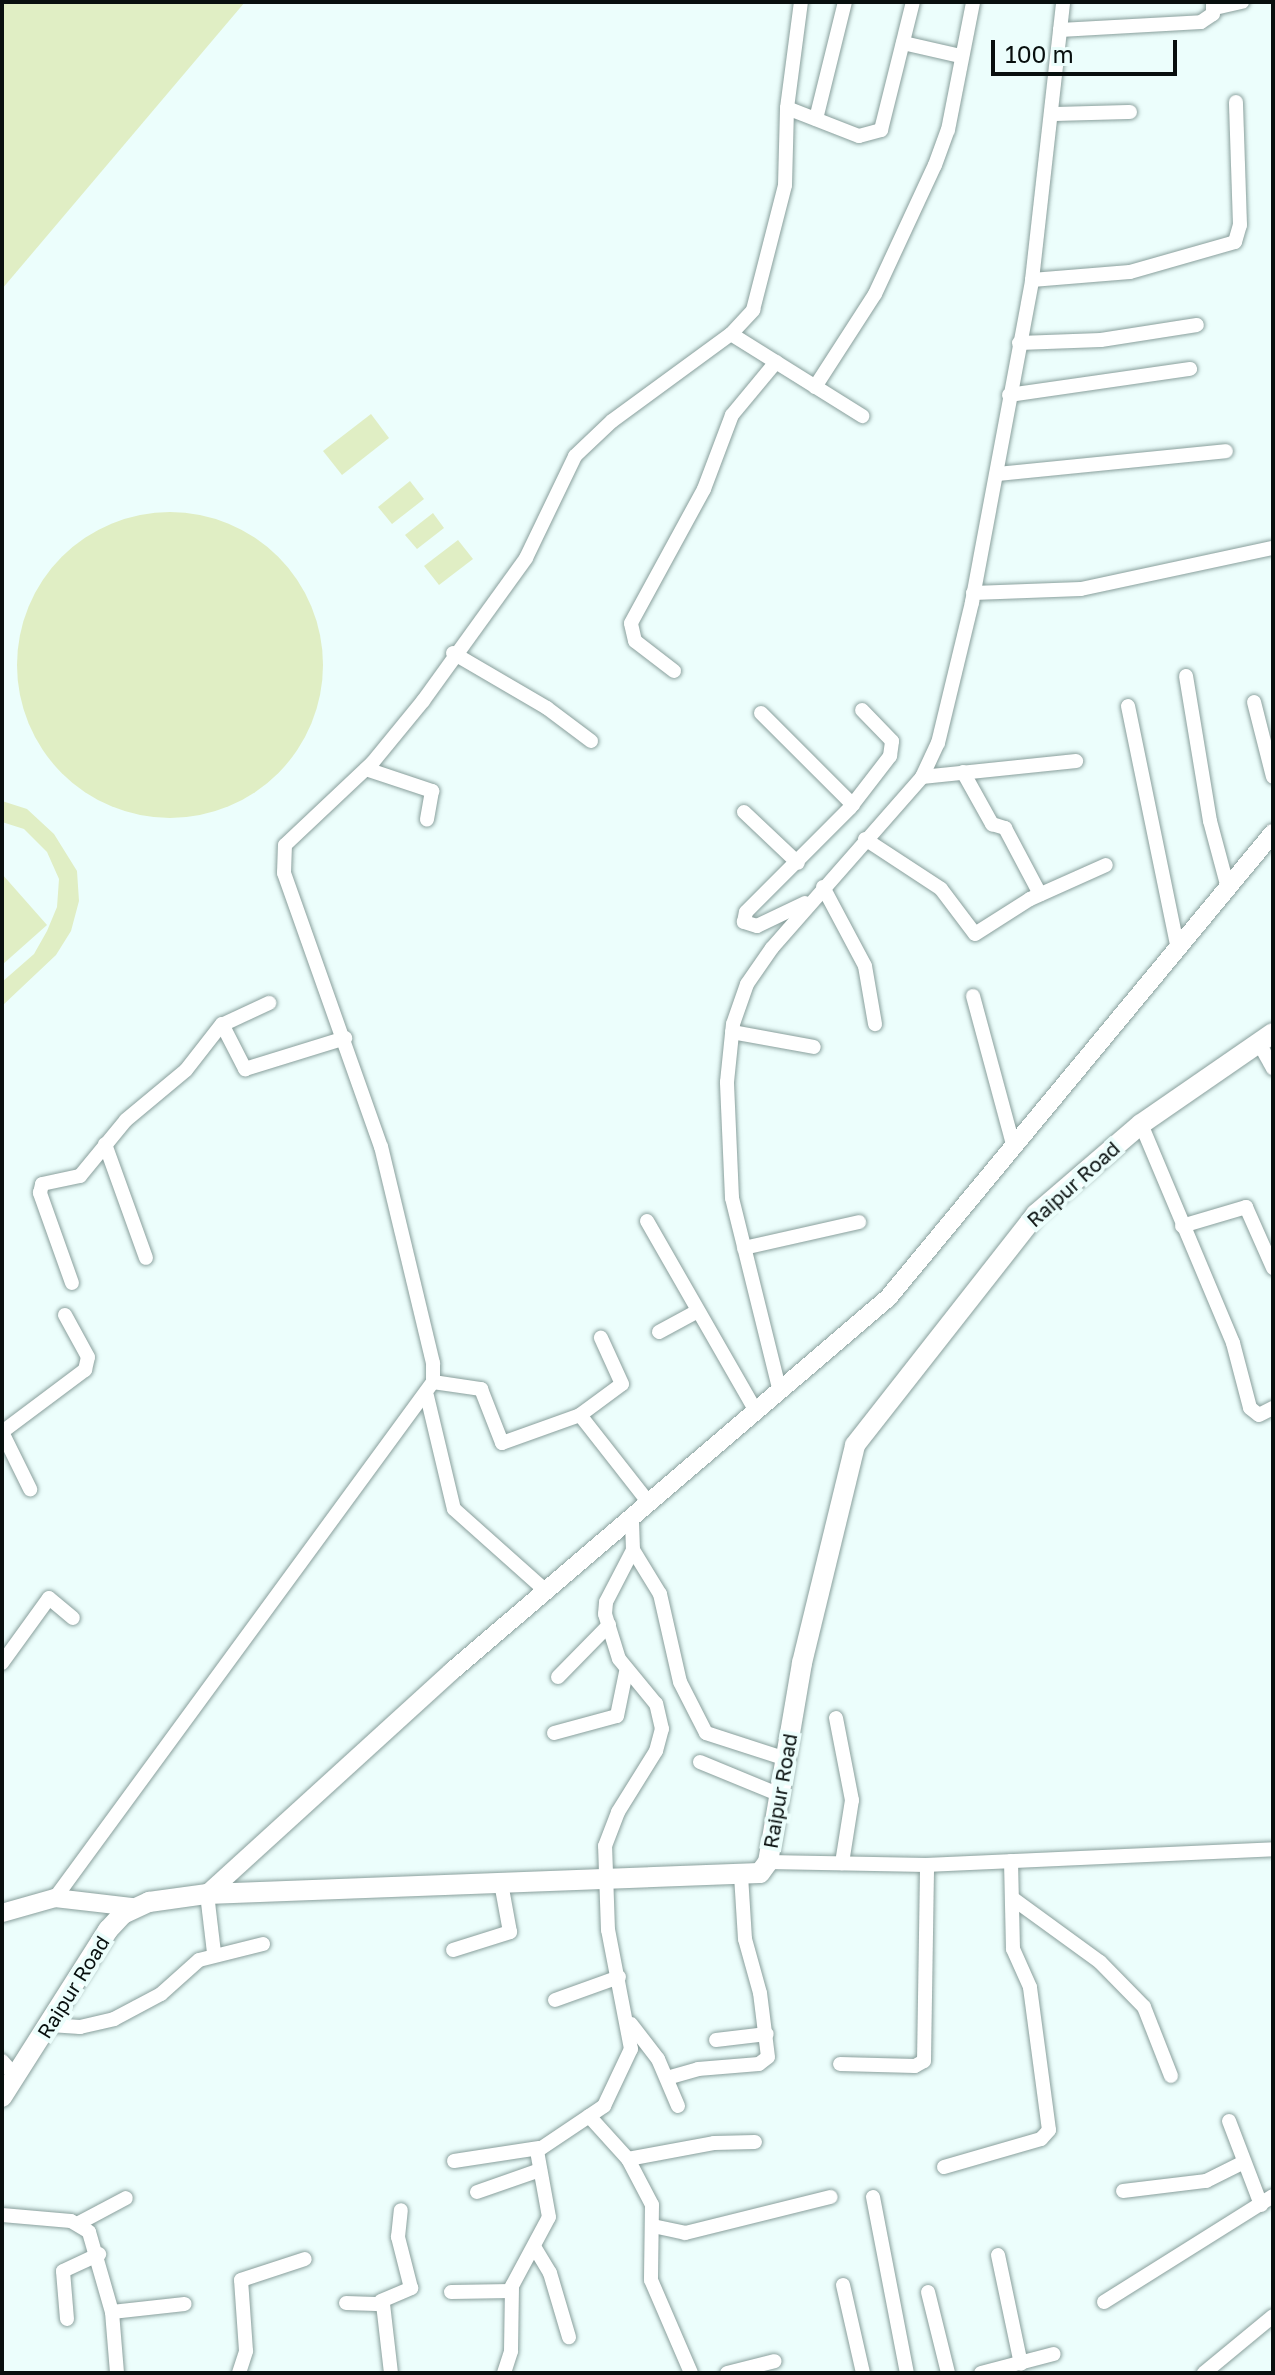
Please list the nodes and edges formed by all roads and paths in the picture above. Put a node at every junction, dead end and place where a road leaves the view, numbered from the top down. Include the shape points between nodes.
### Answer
1 (801, 2) edge
2 (845, 2) edge
3 (913, 2) edge
4 (973, 2) edge
5 (1063, 2) edge
6 (1242, 2) edge
7 (1214, 5) edge
8 (1060, 30) junction
9 (903, 43) junction
10 (960, 56) junction
11 (1236, 102) dead end
12 (787, 108) junction
13 (1130, 112) dead end
14 (1053, 114) junction
15 (816, 119) junction
16 (1032, 280) junction
17 (1197, 325) dead end
18 (731, 334) junction
19 (1019, 343) junction
20 (776, 362) junction
21 (1190, 369) dead end
22 (815, 387) junction
23 (1009, 395) junction
24 (862, 416) dead end
25 (1226, 451) dead end
26 (997, 474) junction
27 (1273, 548) edge
28 (973, 593) junction
29 (453, 653) junction
30 (674, 671) dead end
31 (1186, 676) dead end
32 (1254, 702) dead end
33 (1128, 706) dead end
34 (862, 710) dead end
35 (761, 713) dead end
36 (591, 741) dead end
37 (1076, 761) dead end
38 (366, 769) junction
39 (963, 772) junction
40 (922, 777) junction
41 (1273, 777) edge
42 (853, 805) junction
43 (744, 812) dead end
44 (427, 820) dead end
45 (1273, 833) edge
46 (865, 839) junction
47 (798, 863) junction
48 (1106, 865) dead end
49 (823, 887) junction
50 (1228, 888) junction
51 (1040, 894) junction
52 (813, 899) junction
53 (1178, 949) junction
54 (973, 996) dead end
55 (269, 1003) dead end
56 (224, 1024) junction
57 (875, 1024) dead end
58 (732, 1032) junction
59 (345, 1038) junction
60 (1266, 1038) edge
61 (814, 1047) dead end
62 (1273, 1068) edge
63 (1141, 1124) junction
64 (105, 1144) junction
65 (1014, 1148) junction
66 (647, 1221) dead end
67 (859, 1222) dead end
68 (1182, 1226) junction
69 (744, 1248) junction
70 (146, 1258) dead end
71 (1273, 1268) edge
72 (72, 1283) dead end
73 (696, 1312) junction
74 (65, 1315) dead end
75 (659, 1332) dead end
76 (601, 1338) dead end
77 (433, 1382) junction
78 (780, 1392) junction
79 (427, 1396) junction
80 (1273, 1408) edge
81 (757, 1413) junction
82 (580, 1415) junction
83 (2, 1432) edge
84 (30, 1489) dead end
85 (649, 1503) junction
86 (632, 1517) junction
87 (633, 1550) junction
88 (545, 1590) junction
89 (73, 1618) dead end
90 (609, 1625) junction
91 (2, 1663) edge
92 (626, 1672) junction
93 (558, 1677) dead end
94 (836, 1718) dead end
95 (554, 1733) dead end
96 (786, 1759) junction
97 (700, 1762) dead end
98 (780, 1795) junction
99 (1273, 1849) edge
100 (1011, 1861) junction
101 (768, 1862) junction
102 (842, 1863) junction
103 (927, 1865) junction
104 (741, 1876) junction
105 (605, 1879) junction
106 (501, 1883) junction
107 (207, 1894) junction
108 (55, 1898) junction
109 (1012, 1898) junction
110 (133, 1907) junction
111 (2, 1913) edge
112 (263, 1944) dead end
113 (453, 1950) dead end
114 (214, 1953) junction
115 (619, 1977) junction
116 (555, 2000) dead end
117 (630, 2022) junction
118 (50, 2025) junction
119 (767, 2034) junction
120 (716, 2040) dead end
121 (840, 2064) dead end
122 (9, 2068) edge
123 (1171, 2076) dead end
124 (667, 2078) junction
125 (2, 2097) edge
126 (678, 2106) dead end
127 (589, 2116) junction
128 (1229, 2121) dead end
129 (755, 2142) dead end
130 (539, 2148) junction
131 (628, 2159) junction
132 (454, 2161) dead end
133 (1244, 2162) junction
134 (944, 2167) dead end
135 (540, 2170) junction
136 (1123, 2191) dead end
137 (477, 2192) dead end
138 (831, 2197) dead end
139 (873, 2197) dead end
140 (126, 2198) dead end
141 (1267, 2200) edge
142 (401, 2210) dead end
143 (2, 2215) edge
144 (79, 2223) junction
145 (653, 2226) junction
146 (535, 2248) junction
147 (99, 2254) junction
148 (998, 2255) dead end
149 (305, 2259) dead end
150 (843, 2285) dead end
151 (511, 2291) junction
152 (451, 2292) dead end
153 (928, 2292) dead end
154 (381, 2301) junction
155 (1104, 2302) dead end
156 (346, 2303) dead end
157 (185, 2304) dead end
158 (112, 2312) junction
159 (1273, 2316) edge
160 (67, 2319) dead end
161 (569, 2337) dead end
162 (1054, 2354) dead end
163 (775, 2361) dead end
164 (1021, 2364) junction
165 (117, 2373) edge
166 (239, 2373) edge
167 (391, 2373) edge
168 (504, 2373) edge
169 (691, 2373) edge
170 (727, 2373) edge
171 (863, 2373) edge
172 (907, 2373) edge
173 (948, 2373) edge
174 (984, 2373) edge
175 (1204, 2373) edge

1 - 12 street
2 - 15 street
3 - 9 street
4 - 10 street
5 - 8 street
6 - 7 street
7 - 8 street via 1201,22
8 - 14 street
9 - 10 street
9 - 15 street via 881,130 859,136
10 - 22 street via 948,130 923,192 875,294
11 - 16 street via 1240,225 1235,242 1130,272
12 - 15 street
12 - 18 street via 785,185 758,297
13 - 14 street
14 - 16 street
16 - 19 street
17 - 19 street via 1101,340
18 - 20 street
18 - 29 street via 623,413 575,456 526,558
19 - 23 street
20 - 22 street
20 - 30 street via 732,415 704,489 631,623 635,641
21 - 23 street
22 - 24 street
23 - 26 street
25 - 26 street
26 - 28 street
27 - 28 street via 1081,589
28 - 40 street via 938,743
29 - 36 street
29 - 38 street via 423,701
31 - 50 street via 1210,821
32 - 41 street
33 - 53 street
34 - 42 street via 893,745 877,777
35 - 42 street
37 - 39 street
38 - 44 street via 432,791
38 - 59 street via 322,815 290,839 282,857
39 - 40 street
39 - 51 street via 993,825 1005,828
40 - 46 street
42 - 47 street
43 - 47 street
45 - 50 street
46 - 49 street
46 - 51 street via 941,889 972,934
47 - 52 street via 746,912 744,922 757,926
48 - 51 street
49 - 52 street
49 - 57 street via 865,966
50 - 53 street
52 - 58 street via 747,984
53 - 65 street
54 - 65 street
55 - 56 street
56 - 59 street via 245,1069
56 - 64 street via 186,1070
58 - 61 street
58 - 69 street via 729,1167
59 - 77 street via 381,1147 433,1363
60 - 62 street
60 - 63 main road, Raipur Road
63 - 68 street
63 - 96 main road, Raipur Road via 1036,1214 855,1445 814,1609
64 - 70 street
64 - 72 street via 80,1176 45,1182 40,1189
65 - 78 street via 888,1298
66 - 73 street
67 - 69 street
68 - 71 street via 1246,1207
68 - 80 street via 1233,1343 1250,1408 1259,1415
69 - 78 street
73 - 75 street
73 - 81 street
74 - 83 street via 88,1357 85,1370
76 - 82 street via 622,1384
77 - 79 street
77 - 82 street via 481,1389 502,1443
78 - 81 street
79 - 88 street via 454,1509
79 - 108 street via 270,1599
81 - 85 street
82 - 85 street
83 - 84 street
85 - 86 street
86 - 87 street
86 - 88 street
87 - 90 street via 606,1602
87 - 96 street via 660,1594 680,1682 706,1733
88 - 107 street
89 - 91 street via 49,1598
90 - 92 street
90 - 93 street
92 - 95 street via 617,1716
92 - 105 street via 656,1704 662,1729 656,1751 610,1827
94 - 102 street via 852,1800
96 - 98 main road, Raipur Road
97 - 98 street
98 - 101 main road, Raipur Road
99 - 100 street
100 - 103 street
100 - 109 street
101 - 102 street
101 - 104 main road, Raipur Road via 760,1873
102 - 103 street
103 - 121 street via 924,2061 915,2066
104 - 105 main road, Raipur Road
104 - 119 street via 745,1939
105 - 106 main road, Raipur Road
105 - 115 street via 608,1930
106 - 107 main road, Raipur Road
106 - 113 street via 510,1932
107 - 110 main road, Raipur Road
107 - 114 street
108 - 110 street
108 - 111 street
109 - 123 street via 1100,1962 1144,2007
109 - 134 street via 1013,1949 1030,1987 1049,2130 1041,2139
110 - 118 main road, Raipur Road via 108,1930
112 - 114 street
114 - 118 street via 161,1994 114,2019 80,2027
115 - 116 street
115 - 117 street
117 - 124 street
117 - 127 street via 628,2063 608,2101
118 - 122 main road, Raipur Road
119 - 120 street
119 - 124 street via 768,2057 759,2064 698,2069
122 - 125 main road, Raipur Road
124 - 126 street
127 - 130 street
127 - 131 street
128 - 133 street
129 - 131 street via 714,2143
130 - 132 street
130 - 135 street
131 - 145 street via 652,2205
133 - 136 street via 1206,2181
133 - 141 street
135 - 137 street
135 - 146 street via 549,2217
138 - 145 street via 685,2233
139 - 172 street
140 - 144 street
141 - 155 street
142 - 154 street via 398,2237 411,2290
143 - 144 street
144 - 147 street
145 - 169 street via 651,2280
146 - 151 street
146 - 161 street via 550,2273
147 - 158 street
147 - 160 street via 63,2271
148 - 164 street
149 - 166 street via 241,2280 246,2351
150 - 171 street
151 - 152 street
151 - 168 street via 511,2351
153 - 173 street
154 - 156 street
154 - 167 street
157 - 158 street
158 - 165 street
159 - 175 street
162 - 164 street
163 - 170 street
164 - 174 street

